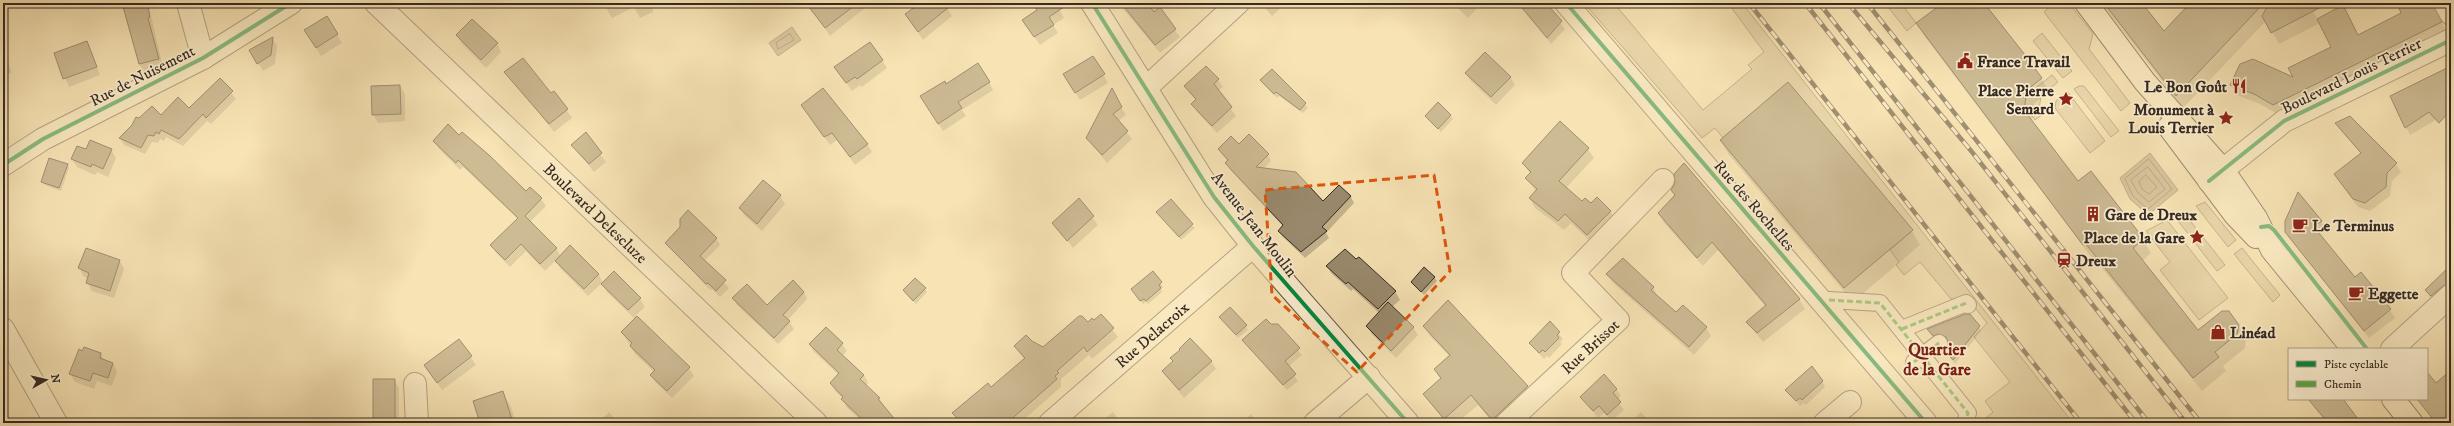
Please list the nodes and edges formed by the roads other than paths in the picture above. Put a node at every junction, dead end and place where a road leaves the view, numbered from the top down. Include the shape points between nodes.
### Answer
1 (188, 3) edge
2 (291, 3) edge
3 (376, 3) edge
4 (1092, 3) edge
5 (1238, 3) edge
6 (1566, 3) edge
7 (2076, 3) edge
8 (2086, 3) edge
9 (2445, 3) edge
10 (2451, 14) edge
11 (2451, 40) edge
12 (203, 58) junction
13 (1146, 88) junction
14 (3, 166) edge
15 (2216, 176) junction
16 (1663, 180) dead end
17 (1253, 246) junction
18 (2451, 295) edge
19 (1829, 300) dead end
20 (1968, 305) dead end
21 (3, 329) edge
22 (1902, 330) junction
23 (1939, 343) dead end
24 (2352, 348) edge
25 (2393, 348) edge
26 (1914, 362) dead end
27 (1369, 377) junction
28 (415, 384) dead end
29 (2394, 400) edge
30 (1850, 402) dead end
31 (56, 423) edge
32 (417, 423) edge
33 (816, 423) edge
34 (1050, 423) edge
35 (1315, 423) edge
36 (1408, 423) edge
37 (1507, 423) edge
38 (1825, 423) edge
39 (1926, 423) edge
40 (1965, 423) edge
41 (2412, 423) edge

1 - 12 street
2 - 12 street, Rue de Nuisement
3 - 33 street, Boulevard Delescluze
4 - 13 street, Avenue Jean Moulin
5 - 13 street
6 - 39 street, Rue des Rochelles
7 - 15 street
8 - 15 street
9 - 10 street
11 - 15 street, Boulevard Louis Terrier via 2284,121
12 - 14 street, Rue de Nuisement via 44,139
13 - 17 street, Avenue Jean Moulin via 1214,197
15 - 24 street via 2244,225 2272,250
16 - 37 street, Rue Brissot via 1573,273 1618,320
17 - 27 street, Avenue Jean Moulin
17 - 34 street, Rue Delacroix
18 - 25 street
19 - 22 street via 1880,303
20 - 22 street via 1966,302
21 - 31 street
22 - 40 street via 1968,413
23 - 26 street
27 - 35 street
27 - 36 street, Avenue Jean Moulin
28 - 32 street
29 - 41 street
30 - 38 street

